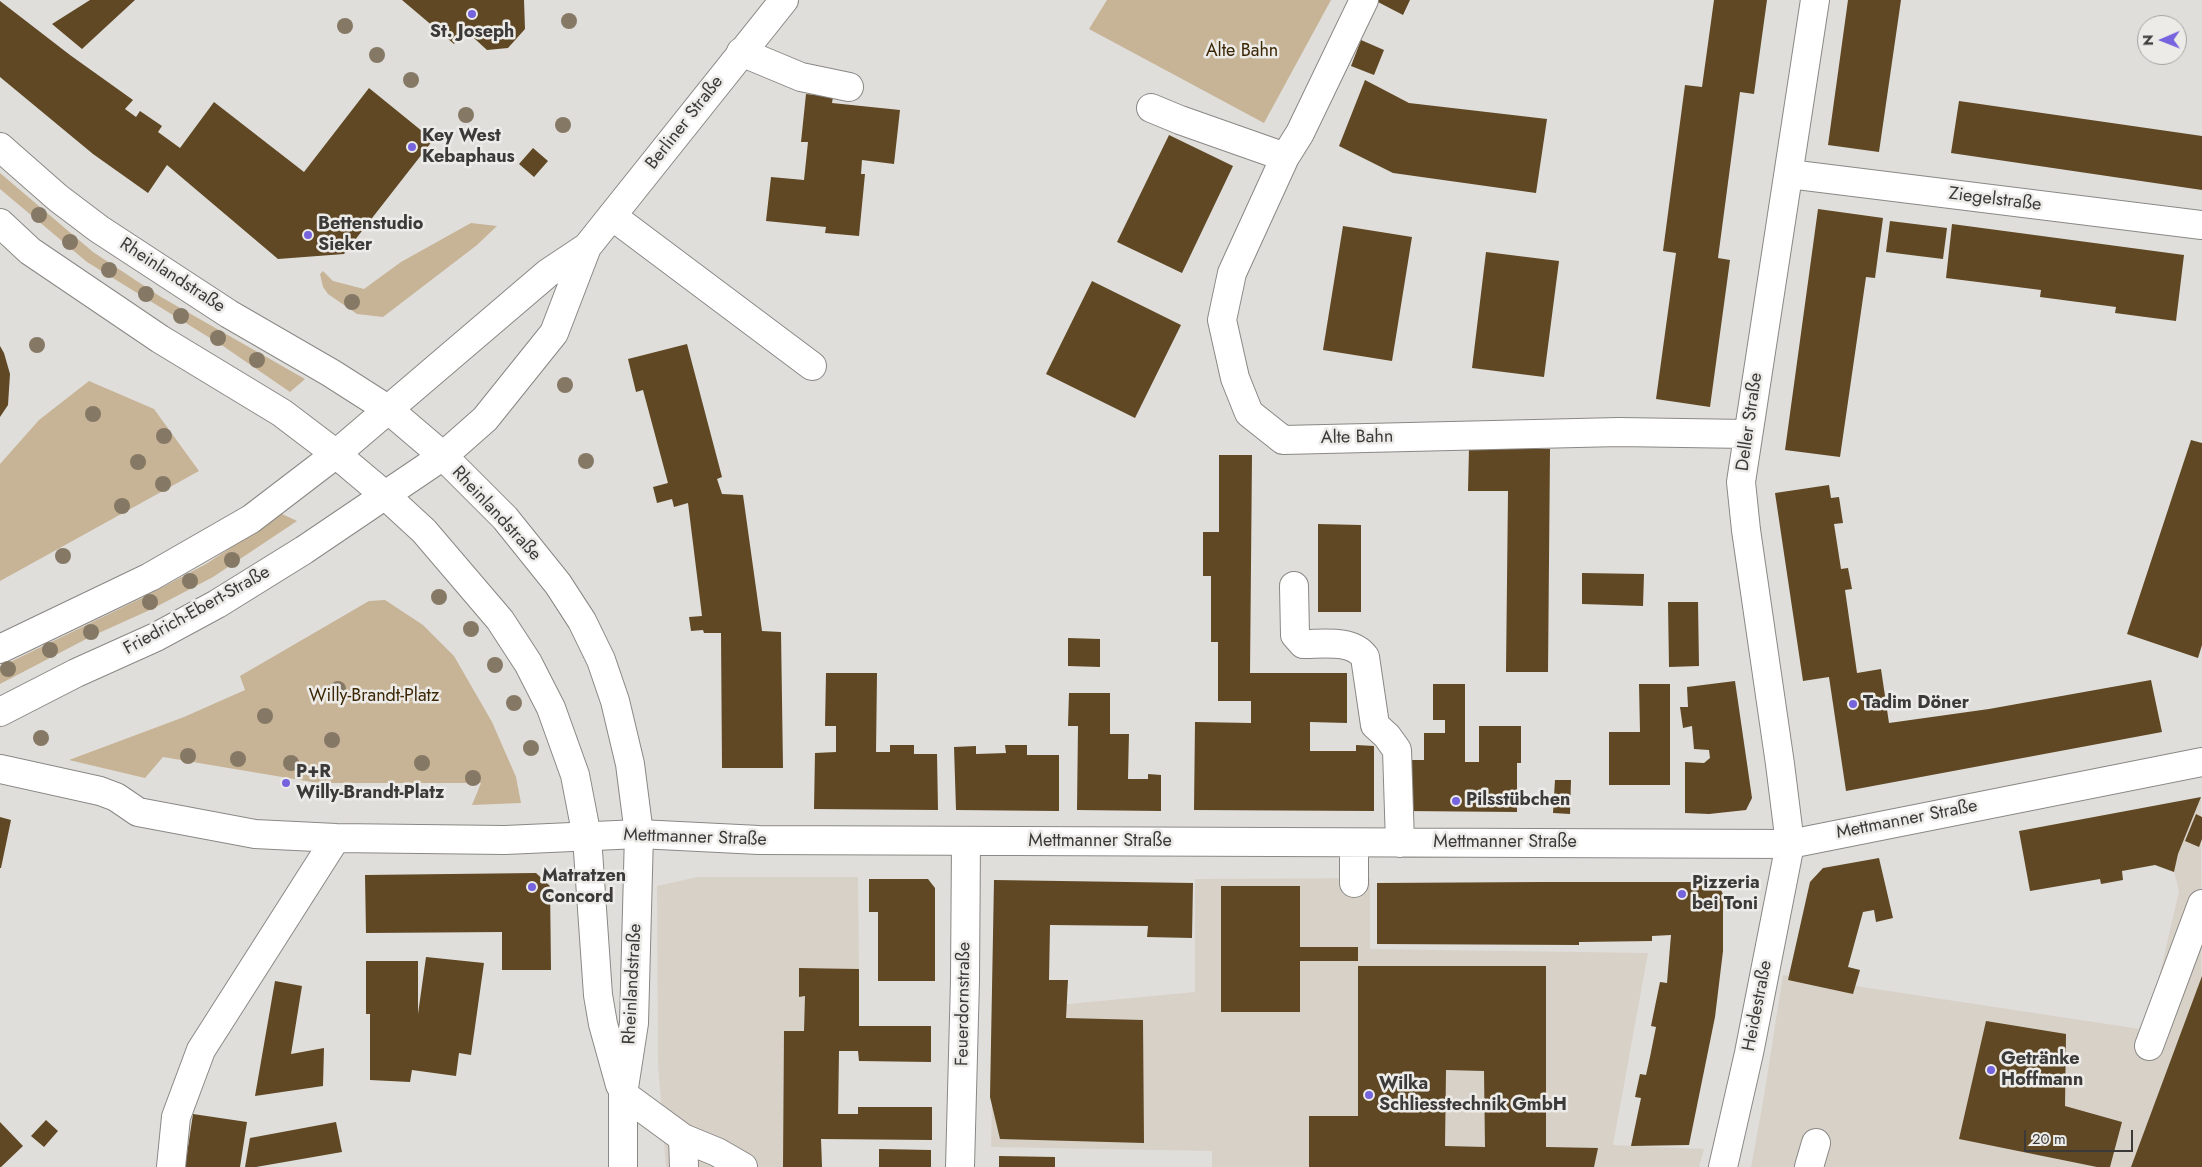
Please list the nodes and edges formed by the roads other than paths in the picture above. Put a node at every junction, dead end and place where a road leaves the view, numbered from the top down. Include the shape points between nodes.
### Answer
1 (784, 0) edge
2 (1364, 0) edge
3 (1815, 0) edge
4 (741, 52) junction
5 (849, 87) dead end
6 (1151, 108) dead end
7 (0, 147) edge
8 (1286, 157) junction
9 (1789, 174) junction
10 (612, 216) junction
11 (0, 223) edge
12 (2202, 225) edge
13 (587, 247) junction
14 (812, 366) dead end
15 (389, 410) junction
16 (1747, 434) junction
17 (336, 454) junction
18 (443, 456) junction
19 (386, 496) junction
20 (1294, 586) dead end
21 (0, 649) edge
22 (0, 712) edge
23 (2202, 762) edge
24 (0, 768) edge
25 (639, 834) junction
26 (587, 837) junction
27 (336, 838) junction
28 (966, 841) junction
29 (1354, 842) junction
30 (1400, 843) junction
31 (1790, 844) junction
32 (1354, 883) dead end
33 (2202, 904) edge
34 (2150, 1046) dead end
35 (623, 1094) junction
36 (683, 1138) junction
37 (730, 1163) edge
38 (171, 1167) edge
39 (623, 1167) edge
40 (684, 1167) edge
41 (960, 1167) edge
42 (1723, 1167) edge

1 - 4 street, Berliner Straße
2 - 8 street, Alte Bahn
3 - 9 street, Deller Straße
4 - 5 street via 802,77
4 - 10 street, Berliner Straße
6 - 8 street
7 - 15 street, Rheinlandstraße via 99,229 229,314
8 - 16 street, Alte Bahn via 1232,273 1222,320 1236,378 1249,413 1283,440 1619,432
9 - 12 street, Ziegelstraße
9 - 16 street, Deller Straße
10 - 13 street, Berliner Straße
10 - 14 street
11 - 17 street, Rheinlandstraße via 30,252 160,339 282,413
13 - 15 street, Berliner Straße via 548,273
13 - 18 street, Berliner Straße via 554,332 485,419
15 - 17 street, Berliner Straße
15 - 18 street, Rheinlandstraße
16 - 31 street, Deller Straße via 1741,482 1746,530
17 - 19 street, Rheinlandstraße
17 - 21 street via 243,524 150,577
18 - 19 street, Friedrich-Ebert-Straße
18 - 25 street, Rheinlandstraße via 532,550 582,621 601,660 615,701 630,764
19 - 22 street, Friedrich-Ebert-Straße via 217,604
19 - 26 street, Rheinlandstraße via 424,531 468,581 500,620 528,663 551,708 575,775
20 - 30 street via 1295,635 1303,644 1347,645 1359,648 1365,657 1375,725 1397,750
23 - 31 street, Mettmanner Straße
24 - 27 street, Mettmanner Straße via 100,791 138,812 255,834
25 - 26 street, Mettmanner Straße
25 - 28 street, Mettmanner Straße via 758,840
25 - 35 street, Rheinlandstraße via 634,1022
26 - 27 street, Mettmanner Straße via 504,840
26 - 35 street, Rheinlandstraße via 598,995
27 - 38 street via 201,1050 176,1116
28 - 29 street, Mettmanner Straße
28 - 41 street, Feuerdornstraße
29 - 30 street, Mettmanner Straße
29 - 32 street
30 - 31 street, Mettmanner Straße
31 - 42 street, Heidestraße via 1749,1054
33 - 34 street
35 - 36 street
35 - 39 street, Rheinlandstraße
36 - 37 street
36 - 40 street

